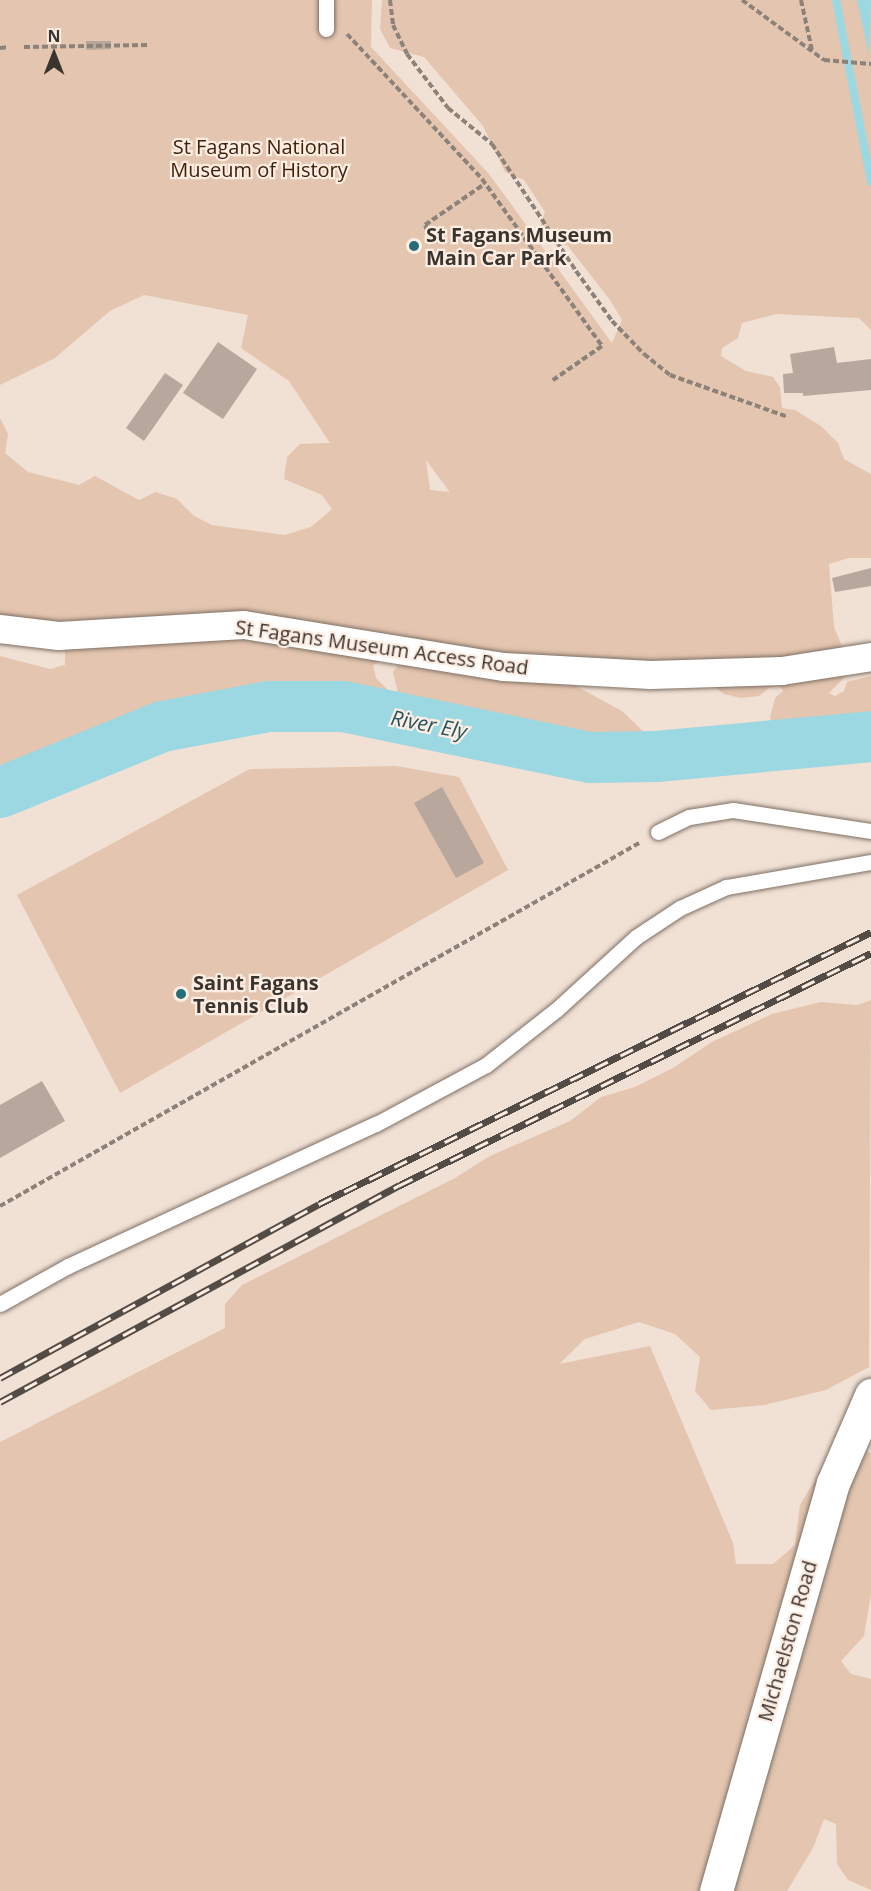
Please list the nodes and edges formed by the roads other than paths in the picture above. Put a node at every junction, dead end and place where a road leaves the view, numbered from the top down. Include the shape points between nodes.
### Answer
1 (326, 0) edge
2 (326, 29) dead end
3 (0, 629) edge
4 (871, 657) edge
5 (871, 831) edge
6 (658, 832) road end
7 (871, 862) edge
8 (0, 1304) edge
9 (871, 1395) edge
10 (716, 1891) edge

1 - 2 lane
3 - 4 street, St Fagans Museum Access Road via 59,636 244,625 504,667 651,675 782,671
5 - 6 lane via 733,810 689,817
7 - 8 lane via 726,887 680,908 636,937 556,1010 486,1065 375,1124 68,1266
9 - 10 street, Michaelston Road via 833,1483

